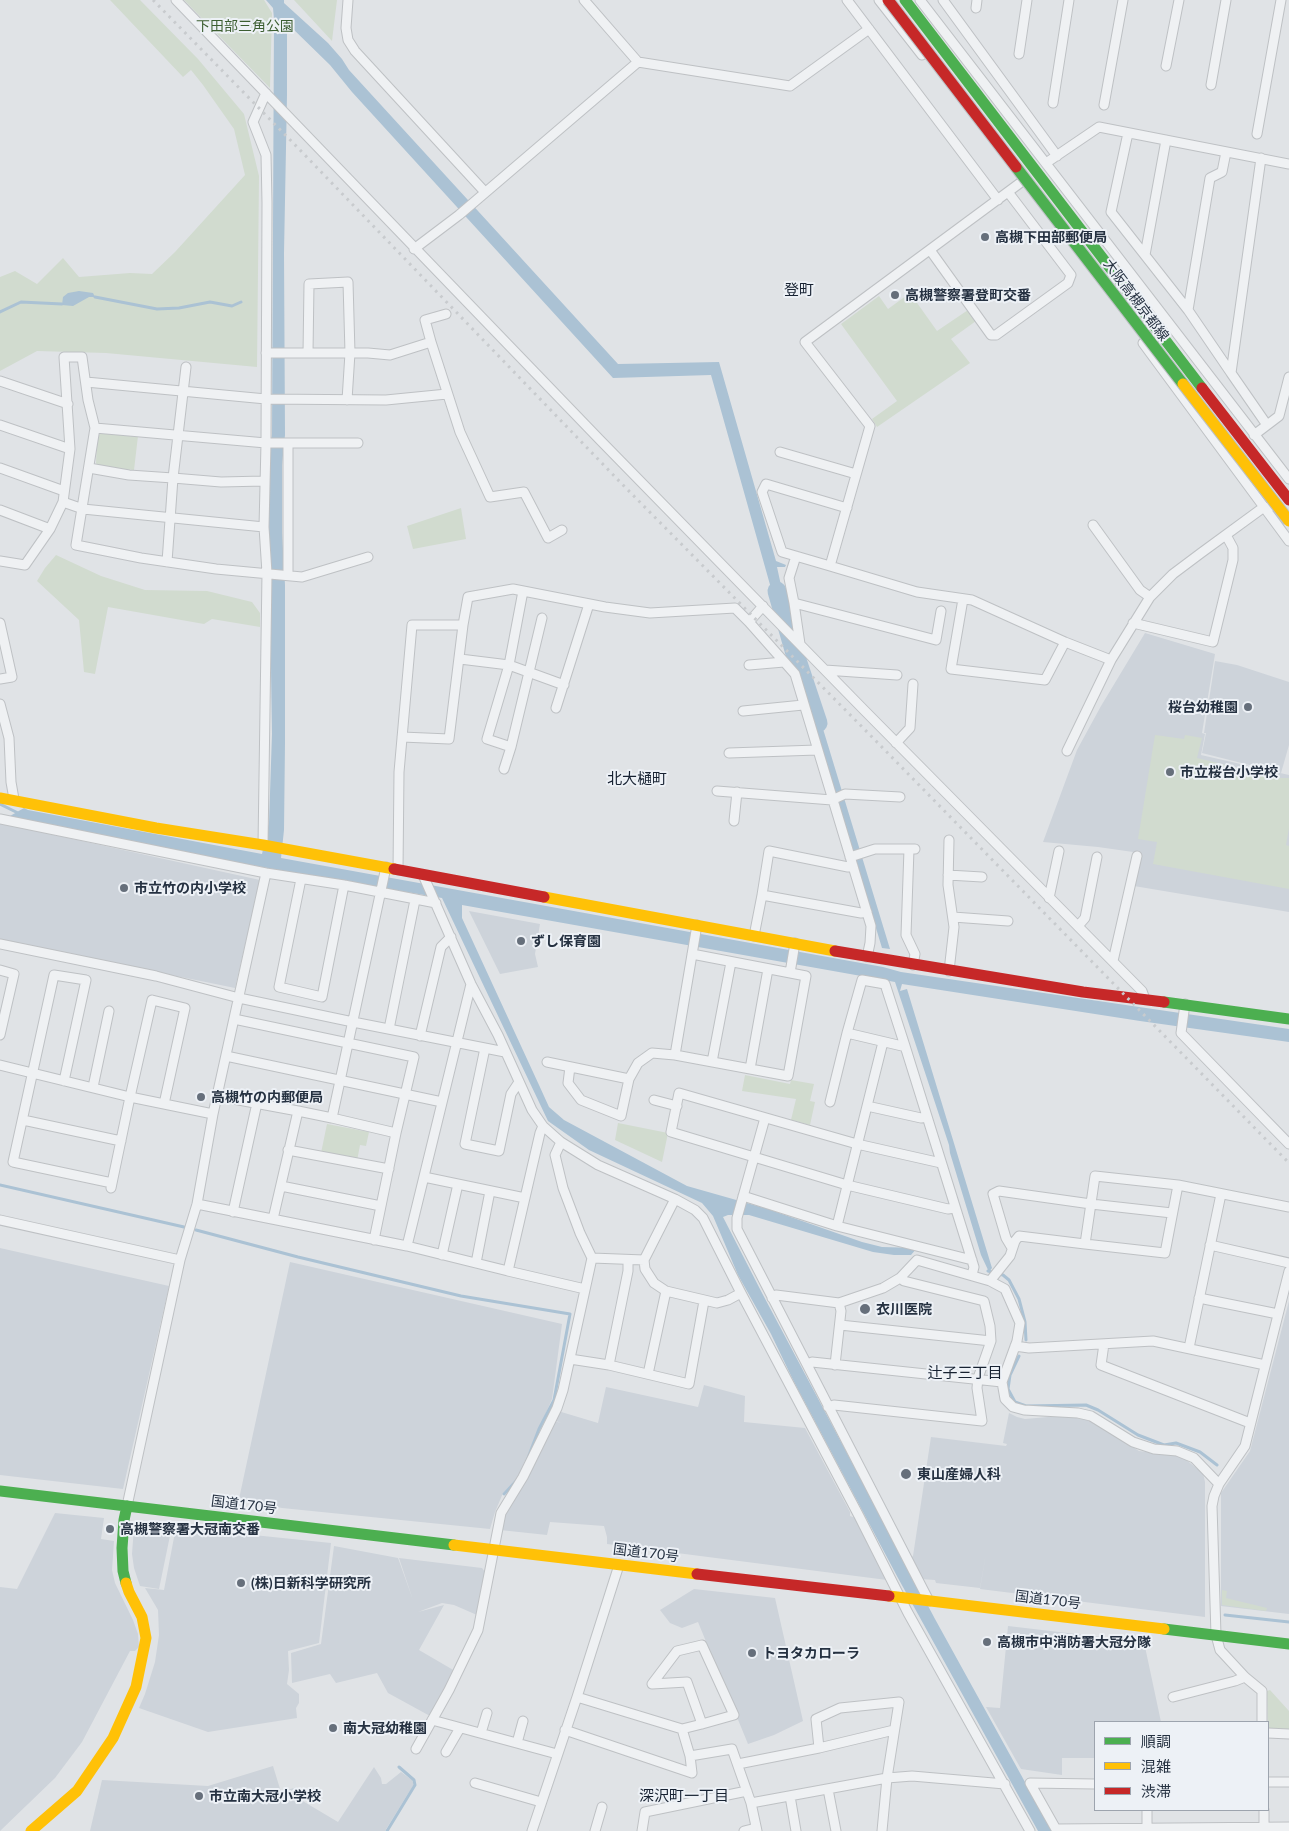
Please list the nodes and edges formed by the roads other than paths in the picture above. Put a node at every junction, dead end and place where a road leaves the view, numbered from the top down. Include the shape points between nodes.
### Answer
1 (176, 0) edge
2 (348, 0) edge
3 (584, 0) edge
4 (847, 0) edge
5 (879, 0) edge
6 (888, 0) edge
7 (905, 0) edge
8 (920, 0) edge
9 (943, 0) edge
10 (1028, 0) edge
11 (1069, 0) edge
12 (1123, 0) edge
13 (1179, 0) edge
14 (1226, 0) edge
15 (1281, 0) edge
16 (869, 29) junction
17 (1019, 54) dead end
18 (638, 62) junction
19 (1166, 66) dead end
20 (1211, 85) dead end
21 (266, 93) junction
22 (1053, 103) dead end
23 (1104, 105) dead end
24 (1128, 133) junction
25 (1256, 134) dead end
26 (1166, 140) junction
27 (1226, 152) junction
28 (1058, 156) junction
29 (1261, 158) junction
30 (1046, 163) junction
31 (1289, 164) edge
32 (1020, 182) junction
33 (484, 191) junction
34 (1008, 192) junction
35 (998, 200) junction
36 (414, 248) junction
37 (930, 250) junction
38 (1145, 255) junction
39 (1188, 310) junction
40 (446, 314) dead end
41 (431, 342) junction
42 (266, 353) junction
43 (308, 353) junction
44 (350, 353) junction
45 (186, 367) dead end
46 (1231, 373) junction
47 (1289, 377) edge
48 (0, 381) edge
49 (86, 382) junction
50 (183, 391) junction
51 (447, 394) junction
52 (266, 399) junction
53 (347, 400) junction
54 (68, 404) junction
55 (0, 425) edge
56 (1267, 425) junction
57 (95, 428) junction
58 (1254, 435) junction
59 (178, 436) junction
60 (266, 443) junction
61 (288, 443) junction
62 (358, 443) dead end
63 (70, 449) junction
64 (780, 452) dead end
65 (0, 468) edge
66 (88, 468) junction
67 (856, 474) junction
68 (173, 478) junction
69 (1289, 480) edge
70 (264, 481) junction
71 (64, 492) junction
72 (1289, 500) edge
73 (63, 502) junction
74 (1264, 507) junction
75 (846, 508) junction
76 (83, 509) junction
77 (0, 510) edge
78 (1289, 512) edge
79 (171, 518) junction
80 (1289, 521) edge
81 (1093, 525) dead end
82 (264, 527) junction
83 (50, 529) junction
84 (562, 530) dead end
85 (1226, 535) junction
86 (1289, 541) edge
87 (796, 556) junction
88 (368, 557) dead end
89 (0, 561) edge
90 (167, 562) junction
91 (830, 566) junction
92 (267, 574) junction
93 (288, 575) junction
94 (523, 591) junction
95 (1150, 597) junction
96 (963, 599) junction
97 (794, 603) junction
98 (589, 604) junction
99 (763, 606) junction
100 (941, 611) dead end
101 (542, 618) dead end
102 (0, 622) edge
103 (749, 622) junction
104 (1133, 622) junction
105 (463, 625) junction
106 (797, 641) junction
107 (1065, 642) junction
108 (460, 659) junction
109 (1112, 660) junction
110 (784, 662) junction
111 (509, 665) junction
112 (749, 666) dead end
113 (825, 670) junction
114 (530, 674) junction
115 (897, 675) dead end
116 (0, 679) edge
117 (913, 684) dead end
118 (564, 685) junction
119 (0, 704) edge
120 (803, 705) junction
121 (556, 708) dead end
122 (743, 711) dead end
123 (402, 737) junction
124 (896, 743) junction
125 (512, 747) junction
126 (817, 750) junction
127 (1067, 751) dead end
128 (729, 754) dead end
129 (504, 769) dead end
130 (0, 790) edge
131 (716, 791) dead end
132 (737, 792) junction
133 (900, 797) dead end
134 (0, 798) edge
135 (14, 799) junction
136 (834, 799) junction
137 (0, 819) edge
138 (734, 821) dead end
139 (948, 840) dead end
140 (263, 845) junction
141 (1059, 851) dead end
142 (1097, 856) dead end
143 (1137, 856) dead end
144 (855, 858) junction
145 (398, 870) junction
146 (385, 872) junction
147 (266, 873) junction
148 (948, 875) junction
149 (982, 877) dead end
150 (301, 879) junction
151 (425, 879) junction
152 (344, 886) junction
153 (381, 892) junction
154 (762, 895) junction
155 (1049, 898) junction
156 (415, 900) junction
157 (435, 902) junction
158 (867, 912) junction
159 (953, 917) junction
160 (1008, 921) dead end
161 (1078, 926) junction
162 (696, 928) junction
163 (754, 936) junction
164 (450, 937) junction
165 (0, 944) edge
166 (795, 946) junction
167 (693, 951) junction
168 (867, 957) junction
169 (1113, 961) junction
170 (731, 962) junction
171 (913, 965) junction
172 (768, 969) junction
173 (0, 970) edge
174 (790, 970) junction
175 (949, 971) junction
176 (471, 984) junction
177 (239, 998) junction
178 (1145, 999) junction
179 (1184, 1008) junction
180 (109, 1011) dead end
181 (2, 1017) edge
182 (234, 1019) junction
183 (1289, 1019) edge
184 (353, 1022) junction
185 (389, 1029) junction
186 (847, 1033) junction
187 (0, 1035) edge
188 (420, 1036) junction
189 (883, 1042) junction
190 (349, 1043) junction
191 (456, 1043) junction
192 (906, 1046) junction
193 (485, 1048) junction
194 (505, 1052) junction
195 (675, 1055) junction
196 (226, 1056) junction
197 (547, 1062) dead end
198 (712, 1062) junction
199 (0, 1065) edge
200 (570, 1067) junction
201 (750, 1069) junction
202 (33, 1073) junction
203 (629, 1079) junction
204 (64, 1080) junction
205 (340, 1080) junction
206 (519, 1082) junction
207 (92, 1087) junction
208 (405, 1094) junction
209 (217, 1096) junction
210 (130, 1097) junction
211 (654, 1100) dead end
212 (442, 1102) junction
213 (830, 1102) dead end
214 (257, 1103) junction
215 (164, 1104) junction
216 (677, 1106) junction
217 (867, 1106) junction
218 (298, 1111) junction
219 (213, 1114) junction
220 (926, 1117) junction
221 (332, 1118) junction
222 (765, 1118) junction
223 (23, 1120) junction
224 (543, 1126) junction
225 (396, 1133) junction
226 (120, 1141) junction
227 (560, 1142) junction
228 (857, 1144) junction
229 (1289, 1144) edge
230 (288, 1150) junction
231 (754, 1157) junction
232 (941, 1163) junction
233 (389, 1169) junction
234 (424, 1177) junction
235 (458, 1184) junction
236 (1178, 1184) junction
237 (847, 1185) junction
238 (281, 1186) junction
239 (490, 1191) junction
240 (1222, 1194) junction
241 (525, 1198) junction
242 (742, 1198) junction
243 (675, 1199) junction
244 (197, 1204) junction
245 (1091, 1204) junction
246 (381, 1206) junction
247 (1289, 1207) edge
248 (955, 1208) junction
249 (233, 1212) junction
250 (1172, 1213) junction
251 (273, 1219) junction
252 (0, 1220) edge
253 (837, 1226) junction
254 (374, 1240) junction
255 (1085, 1244) junction
256 (1210, 1245) junction
257 (407, 1246) junction
258 (1012, 1248) junction
259 (442, 1255) junction
260 (592, 1258) junction
261 (180, 1260) junction
262 (628, 1260) junction
263 (644, 1260) junction
264 (972, 1260) junction
265 (476, 1263) junction
266 (1289, 1263) edge
267 (508, 1271) junction
268 (1289, 1271) edge
269 (972, 1275) junction
270 (900, 1278) junction
271 (991, 1280) junction
272 (585, 1289) junction
273 (666, 1291) junction
274 (741, 1293) junction
275 (772, 1298) junction
276 (1199, 1298) junction
277 (704, 1301) junction
278 (839, 1303) junction
279 (1278, 1314) junction
280 (840, 1324) junction
281 (991, 1341) junction
282 (1104, 1344) junction
283 (1015, 1346) junction
284 (1189, 1348) junction
285 (570, 1360) junction
286 (808, 1364) junction
287 (609, 1365) junction
288 (835, 1365) junction
289 (1265, 1365) junction
290 (648, 1374) junction
291 (978, 1378) junction
292 (1002, 1382) junction
293 (828, 1407) junction
294 (1250, 1423) junction
295 (1219, 1484) junction
296 (0, 1491) edge
297 (127, 1506) junction
298 (493, 1549) junction
299 (619, 1565) junction
300 (901, 1598) junction
301 (929, 1601) junction
302 (1216, 1635) junction
303 (1289, 1644) edge
304 (1245, 1677) junction
305 (577, 1697) junction
306 (1173, 1697) dead end
307 (487, 1712) dead end
308 (432, 1720) junction
309 (523, 1721) dead end
310 (1262, 1721) edge
311 (702, 1724) junction
312 (460, 1728) junction
313 (682, 1729) junction
314 (565, 1730) junction
315 (894, 1730) junction
316 (481, 1733) junction
317 (1269, 1733) edge
318 (1289, 1734) edge
319 (517, 1743) junction
320 (416, 1748) dead end
321 (819, 1748) junction
322 (446, 1752) dead end
323 (557, 1754) junction
324 (690, 1756) junction
325 (738, 1764) junction
326 (887, 1778) junction
327 (1269, 1782) edge
328 (1289, 1782) edge
329 (475, 1783) dead end
330 (1005, 1784) junction
331 (1094, 1784) edge
332 (828, 1789) junction
333 (747, 1791) junction
334 (790, 1796) junction
335 (542, 1802) junction
336 (752, 1803) junction
337 (602, 1807) dead end
338 (1147, 1811) edge
339 (1264, 1811) edge
340 (1289, 1827) edge
341 (1264, 1829) edge
342 (757, 1830) edge
343 (1028, 1830) edge
344 (1056, 1830) edge
345 (1147, 1830) edge
346 (31, 1831) edge
347 (532, 1831) edge
348 (595, 1831) edge
349 (642, 1831) edge
350 (744, 1831) edge
351 (796, 1831) edge
352 (836, 1831) edge
353 (882, 1831) edge

1 - 21 street
2 - 33 street via 346,28 348,40 355,51
3 - 18 street
4 - 16 street
5 - 32 street
6 - 80 main road, 大阪高槻京都線, bridge
7 - 72 main road, 大阪高槻京都線
8 - 30 street
9 - 28 street
10 - 17 street
11 - 22 street
12 - 23 street
13 - 19 street
14 - 20 street
15 - 25 street
16 - 18 street via 790,86
16 - 35 street
18 - 33 street
21 - 36 street
21 - 42 street via 253,122 266,155
24 - 26 street
24 - 28 street via 1099,127
24 - 38 street via 1111,212
26 - 27 street
26 - 38 street
27 - 29 street
27 - 39 street via 1222,172 1210,178
28 - 30 street
29 - 31 street
29 - 46 street
30 - 58 street
32 - 34 street
32 - 74 street
33 - 36 street via 459,215
34 - 35 street
34 - 37 street via 1071,275 1068,283 996,335 991,334
35 - 37 street
36 - 99 street
37 - 67 street via 805,342 870,426
38 - 39 street
39 - 46 street
40 - 41 street via 425,320
41 - 44 street via 390,355
41 - 51 street
42 - 43 street
42 - 52 street
43 - 44 street
43 - 44 street via 309,284 348,282
44 - 53 street
45 - 50 street
46 - 56 street
47 - 56 street via 1279,416
48 - 54 street
49 - 50 street
49 - 54 street via 82,357 64,357
49 - 57 street
50 - 52 street
50 - 59 street
51 - 53 street
51 - 84 street via 460,432 490,497 524,492 548,538
52 - 53 street
52 - 60 street
54 - 63 street
55 - 63 street
56 - 58 street
57 - 59 street
57 - 66 street
58 - 69 street
59 - 60 street
59 - 68 street
60 - 61 street
60 - 70 street
61 - 62 street
61 - 93 street
63 - 71 street
64 - 67 street
65 - 71 street
66 - 68 street
66 - 76 street
67 - 75 street
68 - 70 street
68 - 79 street
70 - 82 street
71 - 73 street
73 - 76 street
73 - 83 street
74 - 78 street
74 - 85 street
74 - 86 street
75 - 87 street via 766,484 762,492 782,552
75 - 91 street
76 - 79 street
76 - 90 street via 76,544
77 - 83 street
79 - 82 street
79 - 90 street
81 - 95 street via 1140,590
82 - 92 street
83 - 89 street via 25,565
85 - 95 street via 1172,574
85 - 104 street via 1233,548 1233,560 1213,642
87 - 91 street
87 - 97 street via 789,578
88 - 93 street via 302,577
90 - 92 street
91 - 96 street via 917,592
92 - 93 street
92 - 140 street
94 - 98 street
94 - 105 street via 513,589 468,597
94 - 111 street
95 - 104 street
96 - 107 street via 972,600
96 - 107 street via 950,669 1045,680
97 - 100 street via 936,640
97 - 106 street
98 - 103 street via 650,613 735,608
98 - 118 street
99 - 103 street
99 - 106 street
101 - 114 street
102 - 116 street via 12,676
103 - 110 street
104 - 109 street
105 - 108 street
105 - 123 street via 412,625
106 - 113 street
107 - 109 street
108 - 111 street
108 - 123 street via 448,739
109 - 127 street
110 - 112 street
110 - 120 street via 795,674
111 - 114 street
111 - 125 street via 487,739
113 - 115 street
113 - 124 street
114 - 118 street
114 - 125 street
117 - 124 street via 910,728
118 - 121 street
119 - 135 street via 9,738
120 - 122 street
120 - 126 street
123 - 145 street
124 - 155 street
125 - 129 street
126 - 128 street
126 - 136 street
130 - 135 street
131 - 132 street
132 - 136 street
132 - 138 street
133 - 136 street via 845,794
134 - 135 main road
135 - 140 main road via 156,828
136 - 144 street
137 - 147 street
139 - 148 street
140 - 146 main road
141 - 155 street
142 - 161 street via 1085,918
143 - 169 street
144 - 154 street via 848,867 769,851
144 - 158 street
144 - 171 street via 875,849 912,849 906,935 915,954
145 - 146 main road
145 - 151 main road
146 - 153 street
147 - 150 street
147 - 177 street
148 - 149 street
148 - 159 street
150 - 152 street
150 - 152 street via 278,988 322,997
151 - 157 street
151 - 162 main road
152 - 153 street
153 - 156 street
153 - 184 street
154 - 158 street
154 - 163 street
155 - 161 street
156 - 157 street
156 - 185 street
157 - 164 street
158 - 168 street via 871,926
159 - 160 street
159 - 175 street
161 - 169 street
162 - 163 main road
162 - 167 street
163 - 166 main road
164 - 176 street
164 - 188 street via 441,947
165 - 177 street via 156,976
166 - 168 main road
166 - 174 street
167 - 170 street
167 - 195 street
168 - 171 main road
169 - 178 street via 1142,991
170 - 172 street
170 - 198 street
171 - 175 main road
172 - 174 street
172 - 201 street
173 - 181 street via 14,974
174 - 201 street via 806,976 788,1076
175 - 178 main road
176 - 191 street
176 - 194 street
177 - 182 street
177 - 184 street
178 - 179 main road
179 - 183 main road
179 - 229 street via 1180,1033
180 - 207 street
181 - 187 street
182 - 190 street
182 - 196 street
184 - 185 street
184 - 190 street
185 - 188 street
186 - 189 street
186 - 192 street via 862,980 884,984
186 - 213 street
188 - 191 street
189 - 192 street
189 - 217 street
190 - 205 street
190 - 208 street via 414,1057
191 - 193 street
191 - 212 street
192 - 220 street
193 - 194 street
193 - 206 street via 465,1144 499,1151 511,1094
194 - 206 street
195 - 198 street
195 - 203 street via 652,1053 638,1063
196 - 205 street
196 - 209 street
197 - 200 street
198 - 201 street
199 - 202 street
200 - 203 street
200 - 203 street via 568,1083 581,1100 621,1116
202 - 204 street
202 - 204 street via 54,975 86,980
202 - 223 street
204 - 207 street
205 - 208 street
205 - 221 street
206 - 224 street
207 - 210 street
208 - 212 street
208 - 225 street
209 - 214 street
209 - 219 street
210 - 215 street
210 - 215 street via 152,1000 185,1008
210 - 226 street
211 - 216 street
212 - 234 street
214 - 218 street
214 - 249 street
215 - 219 street
216 - 222 street via 679,1093
216 - 231 street via 671,1132
217 - 220 street
217 - 228 street
218 - 221 street
218 - 230 street
219 - 244 street
220 - 232 street
221 - 225 street
222 - 228 street
222 - 231 street
223 - 226 street
223 - 226 street via 13,1162 111,1185
224 - 227 street
224 - 241 street
225 - 233 street
227 - 243 street via 598,1165
227 - 260 street via 556,1155 562,1188
228 - 232 street
228 - 237 street
230 - 233 street
230 - 238 street
231 - 237 street
231 - 242 street
232 - 248 street
233 - 246 street
234 - 235 street
234 - 257 street
235 - 239 street
235 - 259 street
236 - 240 street
236 - 245 street via 1095,1176
236 - 250 street
237 - 248 street
237 - 253 street
238 - 246 street
238 - 251 street
239 - 241 street
239 - 265 street
240 - 247 street
240 - 256 street
241 - 267 street
242 - 253 street
242 - 275 street via 737,1229
243 - 263 street
243 - 274 street via 696,1210 703,1218
244 - 249 street
244 - 261 street
245 - 250 street
245 - 255 street
245 - 258 street via 999,1191 993,1194
246 - 254 street
248 - 264 street
249 - 251 street
250 - 255 street via 1165,1253
251 - 254 street
252 - 261 street
253 - 264 street
254 - 257 street
255 - 258 street via 1019,1236
256 - 266 street
256 - 276 street
257 - 259 street
258 - 271 street via 1010,1256
259 - 265 street
260 - 262 street
260 - 272 street
261 - 297 street
262 - 263 street
262 - 287 street
263 - 273 street via 654,1283
264 - 269 street
265 - 267 street
267 - 272 street
268 - 279 street
269 - 270 street via 917,1260
269 - 271 street
270 - 278 street via 883,1288
270 - 281 street via 984,1301
271 - 283 street via 1005,1289 1020,1322
272 - 285 street
273 - 277 street
273 - 290 street
274 - 277 street via 717,1303
274 - 300 street
275 - 278 street via 776,1295
275 - 286 street
276 - 279 street
276 - 284 street
277 - 290 street via 689,1384
278 - 280 street
279 - 289 street
280 - 281 street
280 - 288 street
281 - 291 street
282 - 283 street
282 - 284 street via 1153,1341
282 - 294 street via 1101,1365
283 - 292 street
284 - 289 street
285 - 287 street
285 - 298 street via 558,1408 503,1508
286 - 288 street
286 - 293 street
287 - 290 street
288 - 291 street
289 - 294 street
291 - 292 street
291 - 293 street via 982,1421 834,1405
292 - 295 street via 1005,1399 1013,1407 1091,1416 1133,1442 1194,1458
293 - 301 street
294 - 295 street via 1245,1446
295 - 302 street via 1212,1506
296 - 297 main road, 国道170号
297 - 298 main road, 国道170号
297 - 346 main road via 123,1571 142,1617 146,1638 136,1687 113,1738 77,1791
298 - 299 main road, 国道170号
298 - 308 street via 478,1630
299 - 300 main road, 国道170号
299 - 305 street
300 - 301 main road, 国道170号
300 - 330 street
301 - 302 main road, 国道170号
302 - 303 main road, 国道170号
302 - 304 street via 1220,1650
304 - 306 street
304 - 310 street via 1262,1691
305 - 313 street
305 - 314 street
307 - 316 street
308 - 312 street
308 - 320 street
309 - 319 street
311 - 311 street via 734,1715 702,1645 676,1651 652,1684 687,1682
311 - 313 street
312 - 316 street
312 - 322 street
313 - 324 street
314 - 323 street
314 - 324 street via 692,1773
315 - 321 street
315 - 321 street via 899,1702 840,1708 816,1719
315 - 326 street
316 - 319 street
317 - 318 street
319 - 323 street
321 - 325 street
323 - 335 street
324 - 325 street via 732,1749
325 - 333 street
326 - 330 street via 912,1776
326 - 332 street
326 - 353 street
327 - 328 street
329 - 335 street
330 - 343 street
331 - 344 street via 1030,1783
332 - 334 street
332 - 352 street
333 - 336 street
333 - 349 street via 645,1812
334 - 336 street
334 - 351 street
335 - 347 street
336 - 342 street
337 - 348 street
338 - 345 street
339 - 341 street
340 - 341 street
341 - 345 street
342 - 350 street
344 - 345 street

